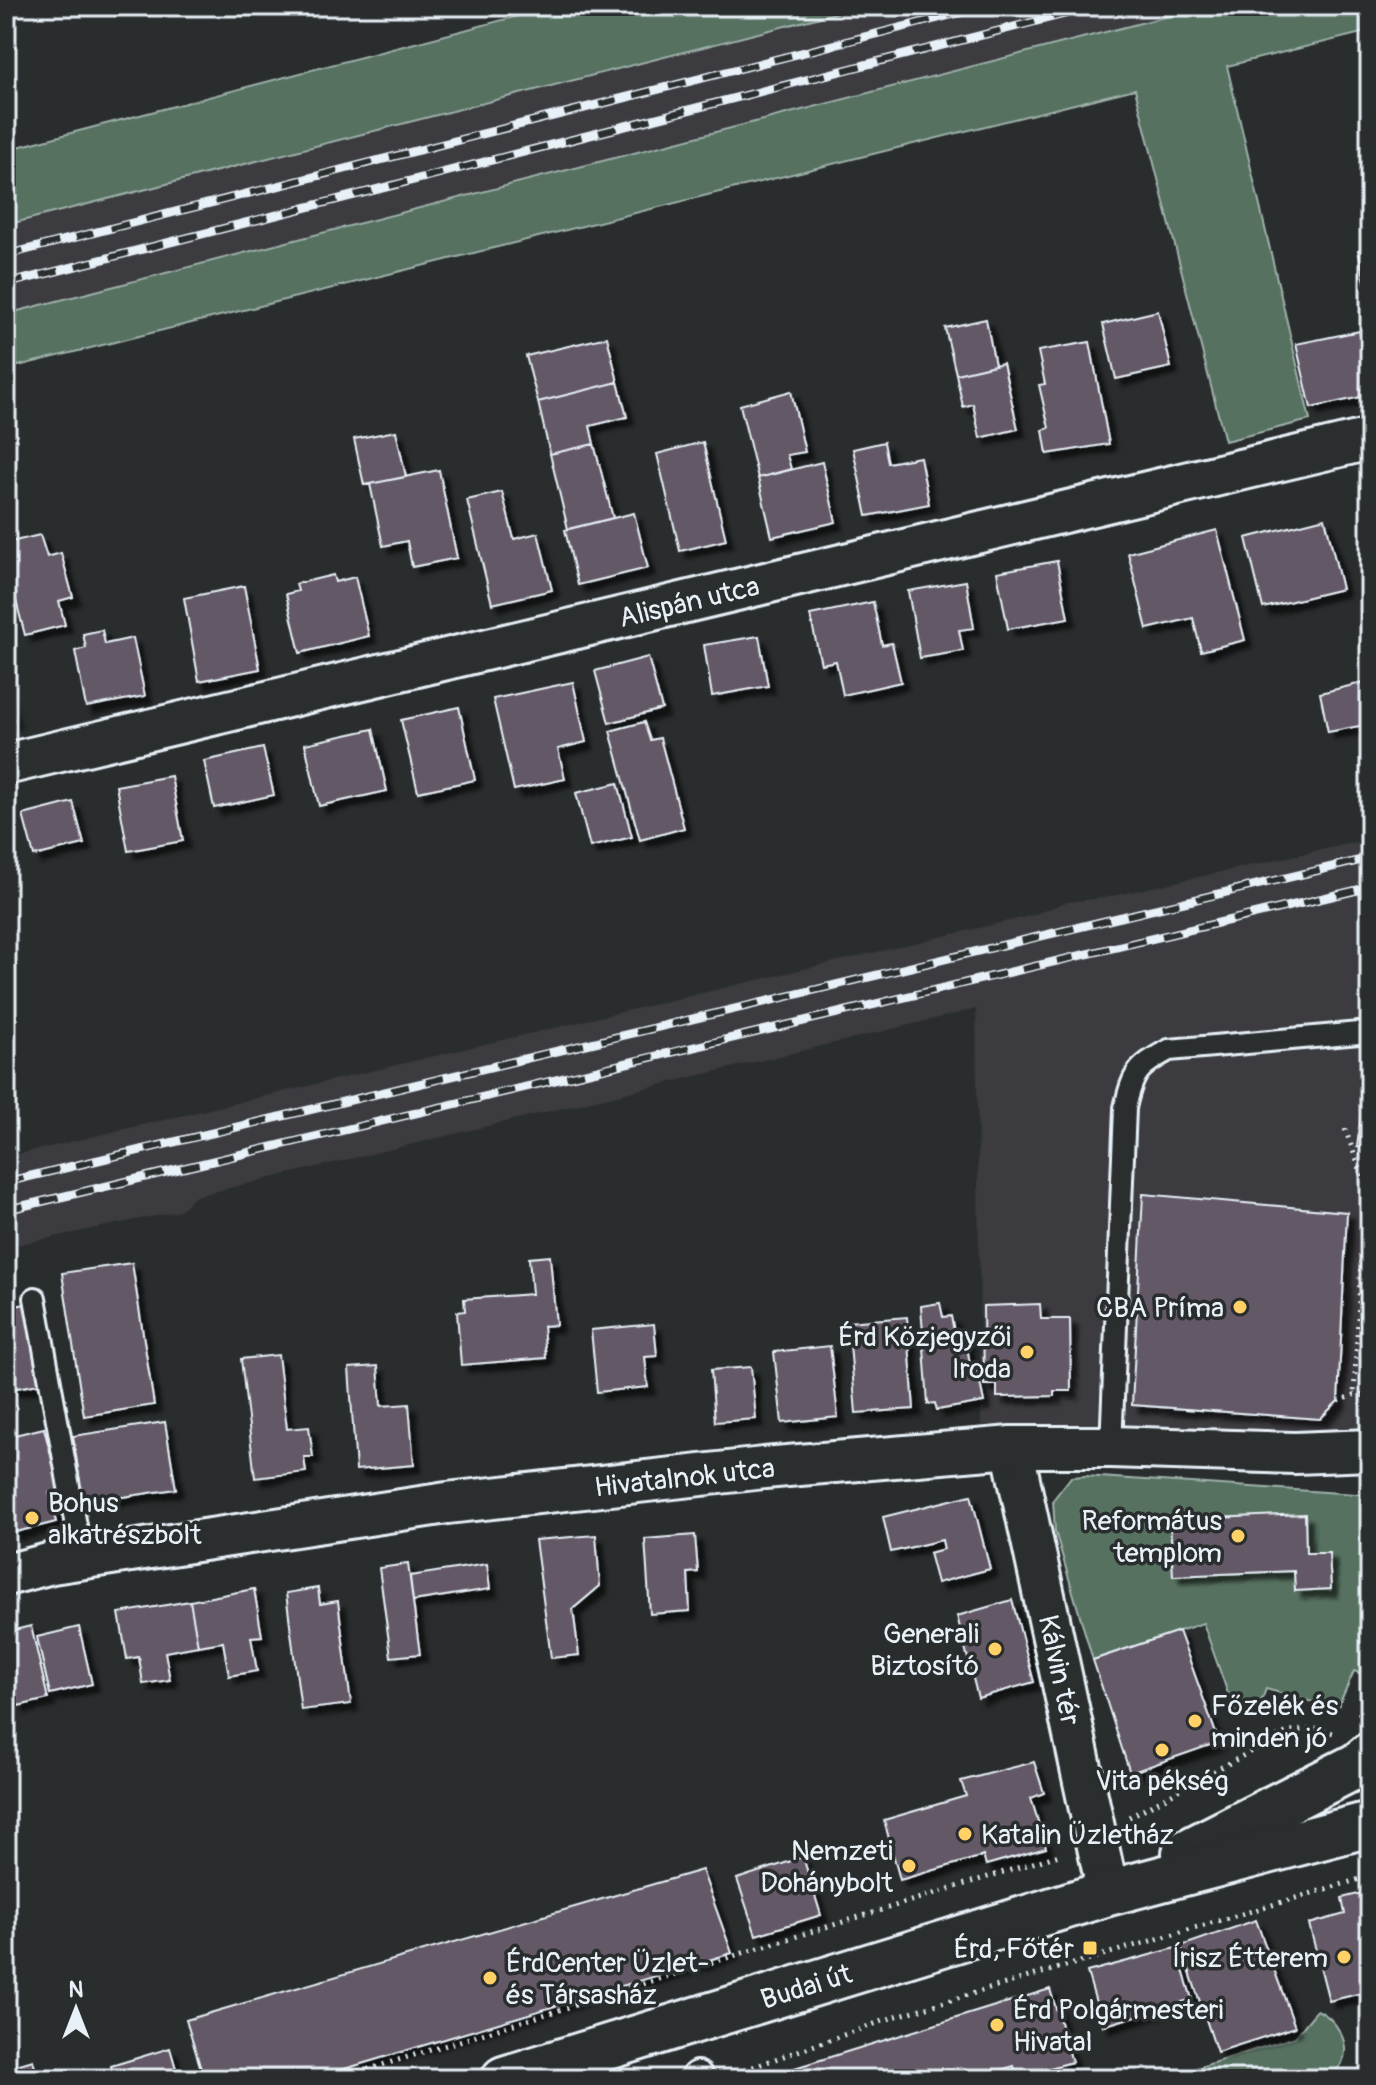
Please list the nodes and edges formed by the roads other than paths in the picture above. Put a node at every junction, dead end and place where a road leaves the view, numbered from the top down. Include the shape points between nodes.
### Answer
1 (1370, 439) edge
2 (6, 764) edge
3 (1370, 1032) edge
4 (35, 1298) dead end
5 (1012, 1447) junction
6 (1111, 1447) junction
7 (1370, 1450) edge
8 (82, 1559) junction
9 (6, 1575) edge
10 (1356, 1739) edge
11 (1370, 1824) edge
12 (1108, 1893) junction
13 (504, 2079) edge

1 - 2 street, Alispán utca
3 - 6 lane via 1169,1050 1148,1061 1132,1079 1125,1108
4 - 8 lane
5 - 6 street, Hivatalnok utca
5 - 8 street, Hivatalnok utca via 447,1503
5 - 12 street, Kálvin tér
6 - 7 street, Hivatalnok utca
8 - 9 street, Hivatalnok utca
10 - 12 main road, Budai út via 1358,1765
11 - 12 main road, Budai út
12 - 13 main road, Budai út

